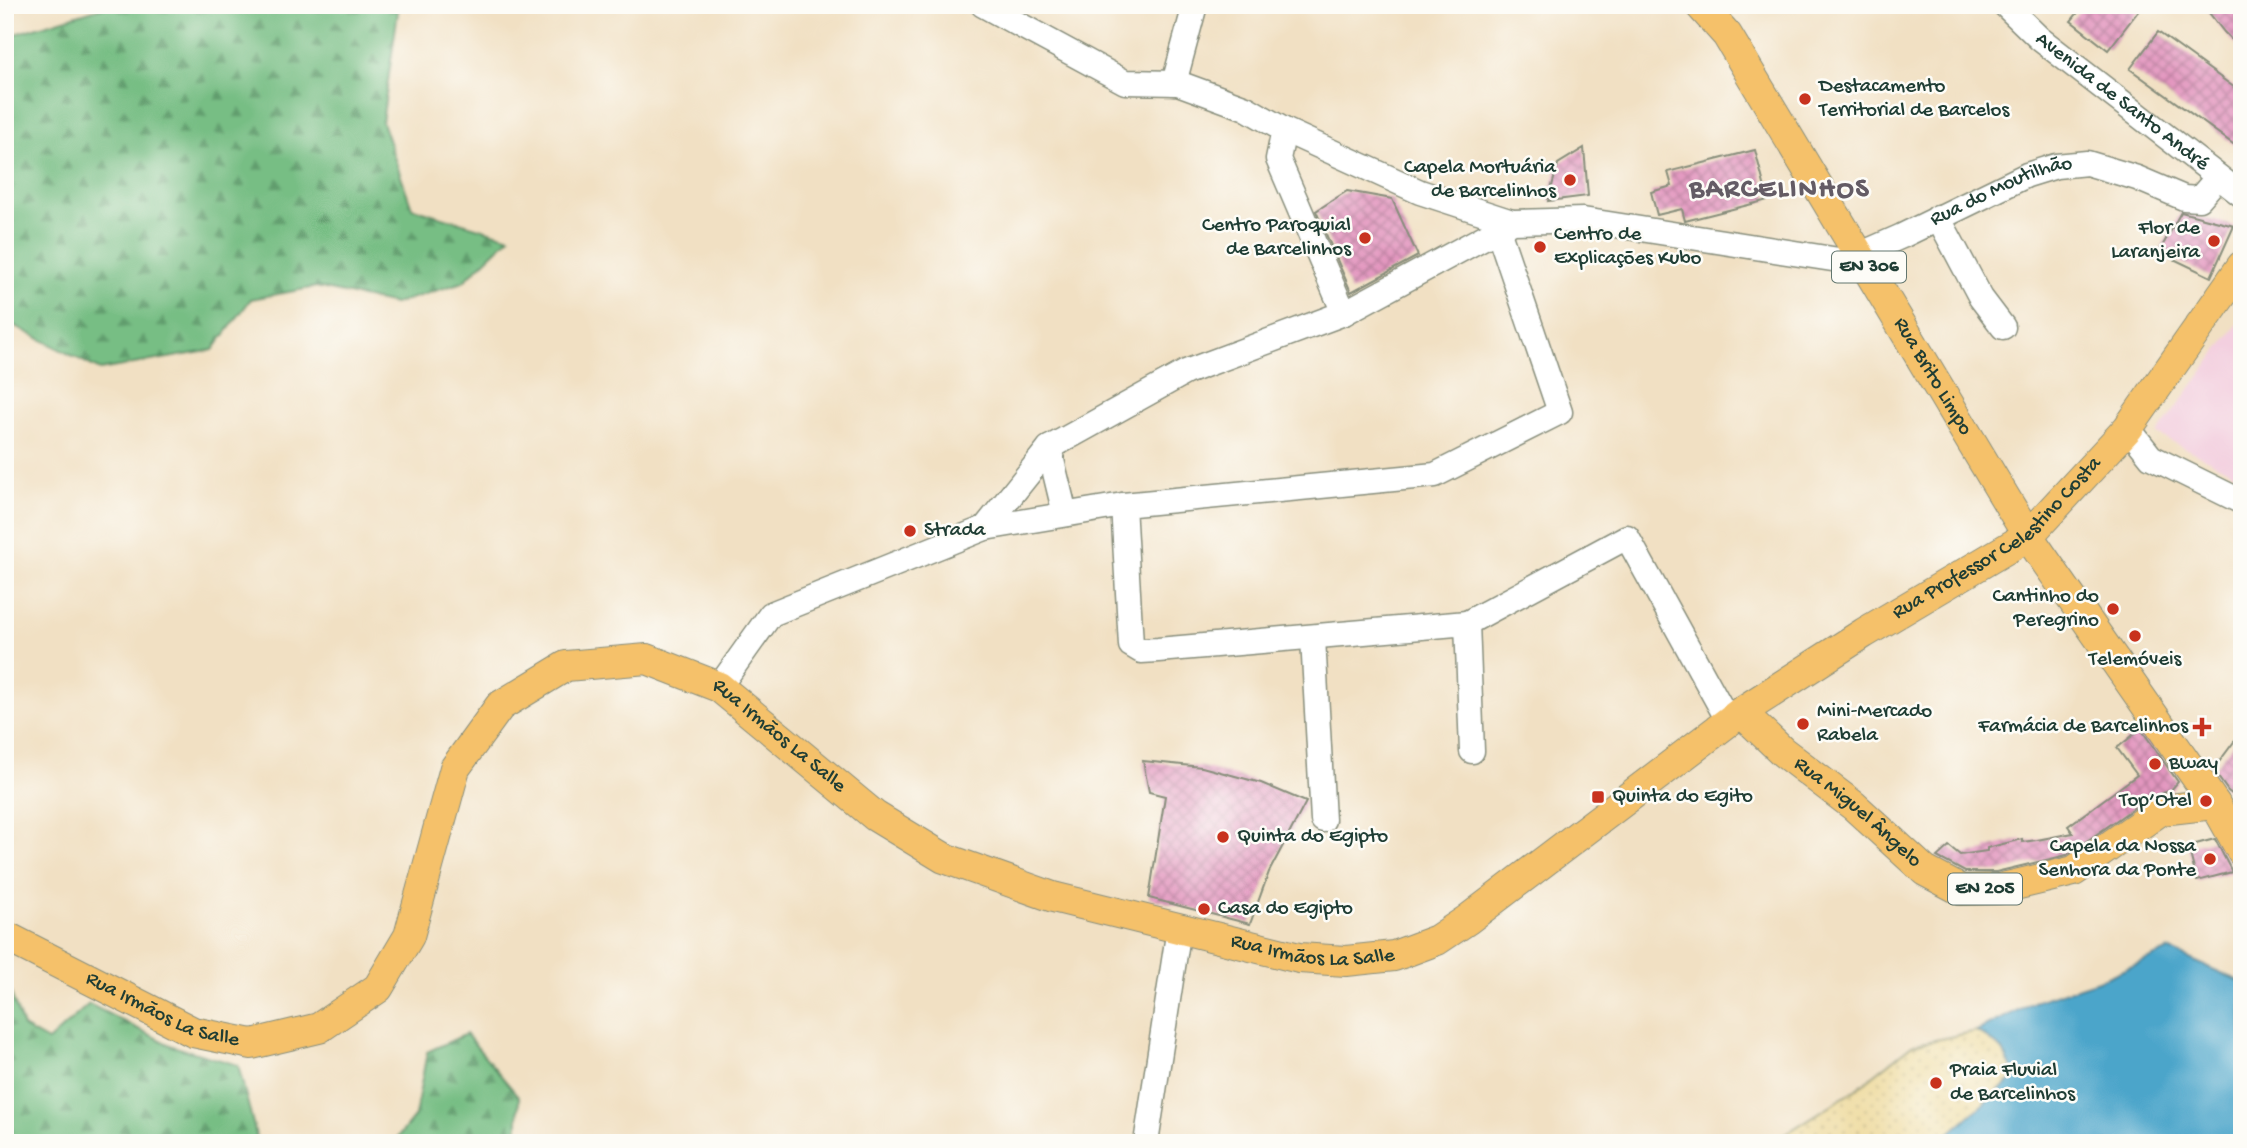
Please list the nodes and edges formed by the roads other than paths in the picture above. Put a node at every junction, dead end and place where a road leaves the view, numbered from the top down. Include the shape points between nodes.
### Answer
1 (983, 5) edge
2 (1195, 5) edge
3 (1700, 5) edge
4 (2005, 5) edge
5 (1174, 83) junction
6 (1284, 130) junction
7 (2218, 177) junction
8 (2242, 195) edge
9 (1938, 217) junction
10 (1505, 226) junction
11 (1861, 256) junction
12 (2242, 266) edge
13 (1344, 313) junction
14 (2003, 327) dead end
15 (2128, 428) junction
16 (1049, 448) junction
17 (2242, 502) edge
18 (1123, 505) junction
19 (1065, 514) junction
20 (985, 528) junction
21 (2028, 536) junction
22 (1467, 623) junction
23 (1313, 638) junction
24 (719, 687) junction
25 (1735, 717) junction
26 (1694, 749) joint
27 (1472, 751) dead end
28 (2215, 804) junction
29 (1323, 820) dead end
30 (2242, 852) edge
31 (1179, 928) junction
32 (5, 936) edge
33 (1146, 1143) edge

1 - 5 street via 1125,82
2 - 5 street
3 - 11 main road, Rua Brito Limpo / EN 306 via 1727,35
4 - 7 street, Avenida de Santo André via 2040,39
5 - 6 street via 1246,108
6 - 10 street
6 - 13 street via 1278,159
7 - 8 street, Avenida de Santo André
7 - 9 street, Rua do Moutilhão via 2199,198 2184,198 2087,163 2056,166 2027,174
9 - 11 street, Rua do Moutilhão
9 - 14 street
10 - 11 street via 1583,220 1821,259 1845,261
10 - 13 street
10 - 18 street via 1560,412 1435,475
11 - 21 main road, Rua Brito Limpo / EN 306
12 - 15 main road, Rua Professor Celestino Costa
13 - 16 street via 1186,372
15 - 17 street via 2151,457
15 - 21 main road, Rua Professor Celestino Costa
16 - 19 street
16 - 20 street
18 - 19 street
18 - 23 street via 1131,645 1141,651
19 - 20 street
20 - 24 street via 771,614
21 - 25 main road, Rua Professor Celestino Costa via 1864,633
21 - 28 main road, Rua Brito Limpo
22 - 23 street
22 - 25 street via 1627,537
22 - 27 street
23 - 29 street
24 - 31 main road, Rua Irmãos La Salle via 875,817 944,858 1053,897
24 - 32 main road, Rua Irmãos La Salle via 647,659 633,660 566,666 500,706 455,768 409,936 378,988 319,1028 252,1044 193,1032
25 - 26 main road, Rua Professor Celestino Costa
25 - 28 main road, Rua Miguel Ângelo / EN 205 via 1854,806 1925,871 1961,891 1998,889 2074,871 2161,810
26 - 31 main road, Rua Irmãos La Salle via 1467,920 1437,940 1394,956 1346,961 1300,958
28 - 30 main road, Rua Brito Limpo
31 - 33 street

